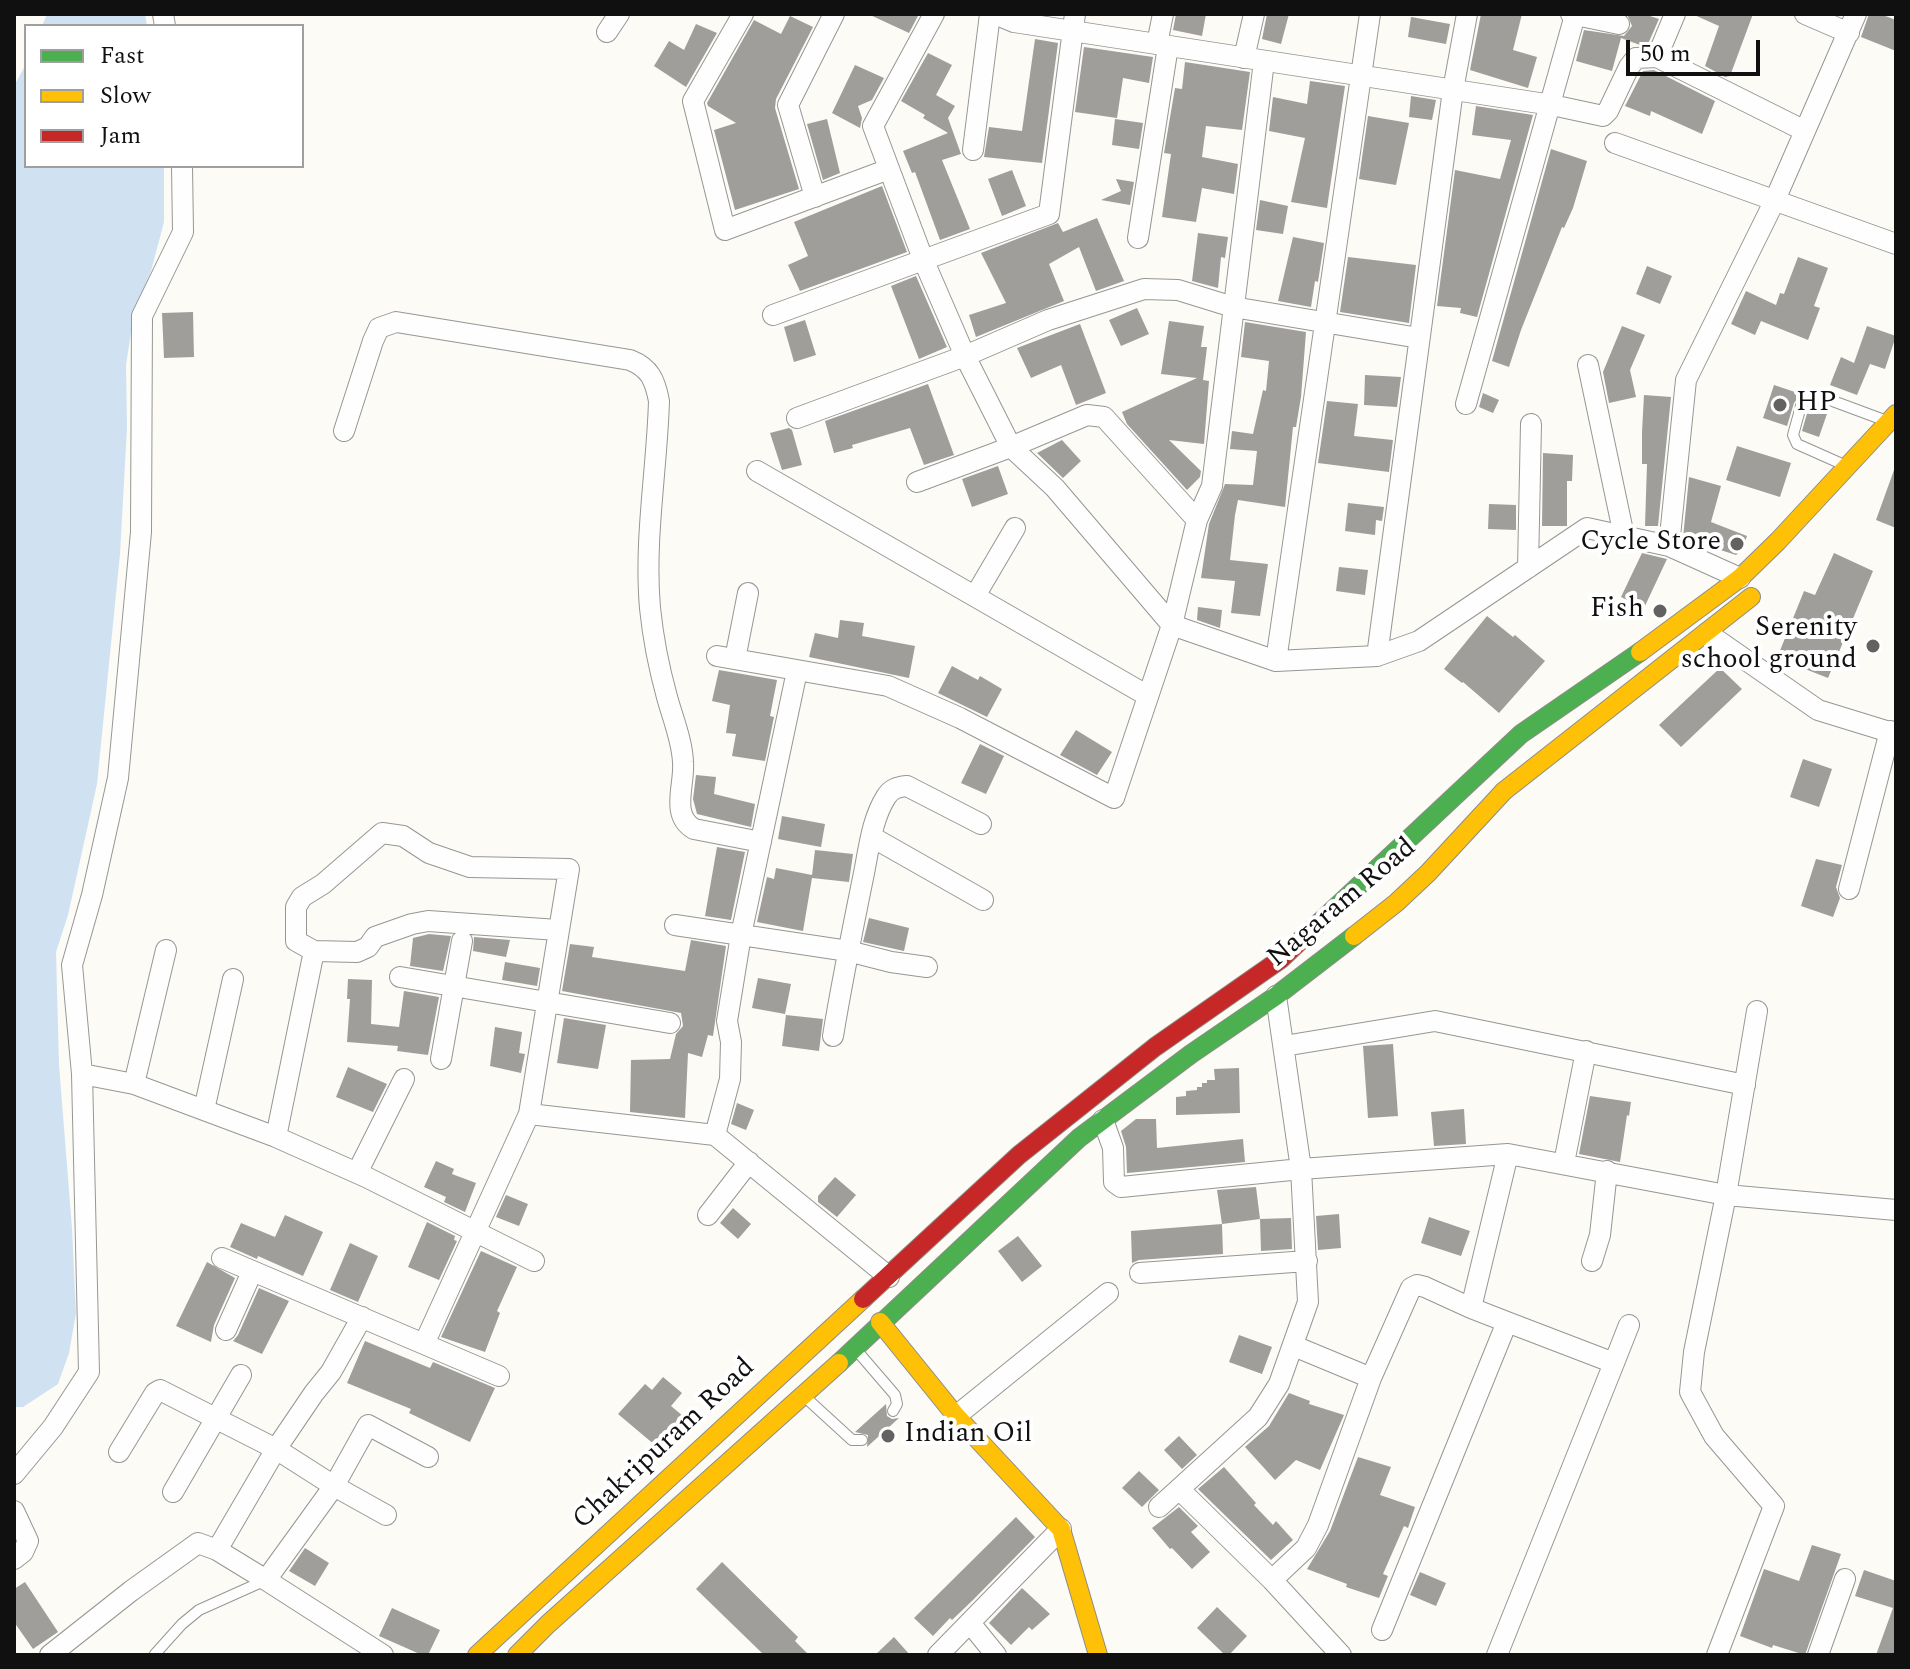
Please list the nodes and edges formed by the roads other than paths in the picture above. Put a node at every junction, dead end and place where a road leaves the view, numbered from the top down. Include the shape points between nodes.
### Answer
1 (619, 14) edge
2 (743, 14) edge
3 (834, 14) edge
4 (934, 14) edge
5 (993, 14) edge
6 (1163, 14) edge
7 (1254, 14) edge
8 (1370, 14) edge
9 (1467, 14) edge
10 (1573, 14) edge
11 (1675, 14) edge
12 (1805, 14) edge
13 (1074, 22) edge
14 (1619, 24) dead end
15 (1853, 24) edge
16 (607, 32) dead end
17 (1163, 45) junction
18 (1657, 57) junction
19 (1254, 59) junction
20 (1359, 76) junction
21 (1453, 90) junction
22 (1552, 105) junction
23 (1803, 130) junction
24 (1615, 143) dead end
25 (973, 150) dead end
26 (182, 168) edge
27 (889, 169) junction
28 (815, 197) junction
29 (1774, 202) junction
30 (1138, 238) dead end
31 (1896, 244) edge
32 (923, 259) junction
33 (1233, 307) junction
34 (773, 315) dead end
35 (1325, 320) junction
36 (1419, 338) junction
37 (965, 356) junction
38 (1588, 365) dead end
39 (1466, 404) dead end
40 (797, 418) dead end
41 (1892, 418) edge
42 (1531, 424) dead end
43 (344, 431) dead end
44 (1011, 447) junction
45 (1848, 466) junction
46 (757, 471) dead end
47 (917, 482) dead end
48 (1197, 520) junction
49 (1015, 528) dead end
50 (1624, 536) junction
51 (1669, 546) junction
52 (1528, 568) junction
53 (1740, 578) junction
54 (1764, 584) dead end
55 (748, 593) dead end
56 (975, 596) junction
57 (1172, 625) junction
58 (1707, 633) junction
59 (1377, 656) junction
60 (1630, 659) junction
61 (1276, 661) junction
62 (797, 671) junction
63 (1644, 679) junction
64 (1148, 696) junction
65 (1893, 732) edge
66 (981, 824) dead end
67 (872, 837) junction
68 (761, 842) junction
69 (1849, 889) dead end
70 (983, 900) dead end
71 (675, 925) dead end
72 (558, 930) junction
73 (741, 935) junction
74 (462, 941) dead end
75 (166, 950) dead end
76 (314, 951) junction
77 (848, 951) junction
78 (927, 967) dead end
79 (400, 977) dead end
80 (233, 979) dead end
81 (454, 985) junction
82 (1276, 996) junction
83 (547, 1001) junction
84 (1757, 1011) dead end
85 (670, 1023) dead end
86 (833, 1036) dead end
87 (1284, 1046) junction
88 (1586, 1051) junction
89 (441, 1059) dead end
90 (82, 1074) junction
91 (404, 1079) dead end
92 (134, 1084) junction
93 (1745, 1085) junction
94 (204, 1110) junction
95 (529, 1114) junction
96 (1103, 1120) junction
97 (715, 1135) junction
98 (276, 1137) junction
99 (1508, 1154) junction
100 (749, 1162) junction
101 (1564, 1163) junction
102 (1301, 1169) junction
103 (1607, 1171) junction
104 (357, 1173) junction
105 (1726, 1195) junction
106 (1896, 1210) edge
107 (708, 1215) dead end
108 (476, 1232) junction
109 (222, 1258) dead end
110 (534, 1261) dead end
111 (1307, 1261) junction
112 (1592, 1261) dead end
113 (252, 1272) junction
114 (1140, 1273) dead end
115 (889, 1277) junction
116 (1108, 1293) dead end
117 (1471, 1308) junction
118 (362, 1317) junction
119 (880, 1322) junction
120 (1507, 1322) junction
121 (1629, 1325) dead end
122 (226, 1330) dead end
123 (424, 1344) junction
124 (1294, 1346) junction
125 (854, 1348) junction
126 (1614, 1363) junction
127 (241, 1375) dead end
128 (499, 1376) dead end
129 (1371, 1378) junction
130 (803, 1396) junction
131 (893, 1411) dead end
132 (956, 1416) junction
133 (215, 1417) junction
134 (862, 1440) dead end
135 (276, 1449) junction
136 (119, 1452) dead end
137 (428, 1457) dead end
138 (14, 1474) edge
139 (334, 1486) junction
140 (1179, 1489) junction
141 (173, 1492) dead end
142 (1159, 1507) dead end
143 (14, 1511) edge
144 (386, 1515) dead end
145 (1061, 1529) junction
146 (217, 1550) junction
147 (14, 1559) edge
148 (1845, 1579) dead end
149 (266, 1580) junction
150 (1272, 1580) junction
151 (516, 1620) junction
152 (970, 1623) junction
153 (1382, 1630) dead end
154 (532, 1639) junction
155 (1092, 1652) edge
156 (155, 1654) edge
157 (50, 1655) edge
158 (383, 1655) edge
159 (477, 1655) edge
160 (517, 1655) edge
161 (938, 1655) edge
162 (996, 1655) edge
163 (1341, 1655) edge
164 (1497, 1655) edge
165 (1717, 1655) edge
166 (1818, 1655) edge

1 - 16 street
2 - 28 street via 693,101 725,230
3 - 28 street via 788,105
4 - 27 street via 873,126
5 - 13 street via 1014,22
5 - 25 street
6 - 17 street
7 - 19 street
8 - 20 street
9 - 21 street
10 - 14 street
10 - 22 street
11 - 18 street
12 - 15 street
13 - 17 street
13 - 32 street via 1049,214
15 - 23 street
17 - 19 street
17 - 30 street
18 - 22 street via 1636,58 1603,116
18 - 23 street
19 - 20 street
19 - 33 street
20 - 21 street
20 - 35 street
21 - 22 street
21 - 36 street
22 - 39 street
23 - 29 street
24 - 29 street
26 - 90 street via 183,232 142,316 141,532 118,778 72,965
27 - 28 street
27 - 32 street
29 - 31 street
29 - 51 street via 1686,380
32 - 34 street
32 - 37 street
33 - 35 street
33 - 37 street via 1178,290 1144,289 1048,320
33 - 48 street via 1212,486
35 - 36 street
35 - 61 street
36 - 59 street
37 - 40 street
37 - 44 street
38 - 50 street
41 - 45 main road, Nagaram Road
41 - 45 lane via 1822,397 1808,398 1793,435 1797,444
42 - 52 street
43 - 68 street via 379,328 396,322 644,366 659,401 650,607 658,663 684,763 682,817 694,829
44 - 47 street
44 - 48 street via 1087,415 1104,417
44 - 57 street via 1055,488
45 - 53 main road, Nagaram Road
46 - 56 street
48 - 57 street
49 - 56 street
50 - 51 street
50 - 52 street via 1587,528
51 - 53 street
52 - 59 street via 1419,641
53 - 60 main road, Nagaram Road
54 - 58 main road, Nagaram Road
55 - 62 street via 726,658
56 - 64 street
57 - 61 street
57 - 64 street
58 - 63 main road, Nagaram Road
58 - 65 street via 1818,710
59 - 61 street
60 - 63 main road
60 - 115 main road, Nagaram Road via 1521,734 1281,959 1155,1047 1019,1155
62 - 64 street via 888,686 1114,798
62 - 68 street
63 - 82 main road, Nagaram Road via 1504,791 1396,903
65 - 69 street
66 - 67 street via 899,786 887,795
67 - 70 street
67 - 77 street
68 - 73 street
71 - 73 street
72 - 76 street via 428,921 375,937 357,952
72 - 76 street via 569,869 470,867 429,853 403,836 382,833 296,907 296,941
72 - 83 street
73 - 77 street
73 - 97 street via 727,1021 730,1079
74 - 81 street
75 - 92 street
76 - 98 street
77 - 78 street
77 - 86 street
79 - 81 street
80 - 94 street
81 - 83 street
81 - 89 street
82 - 87 street
82 - 96 main road, Nagaram Road
83 - 85 street
83 - 95 street
84 - 93 street
87 - 88 street via 1435,1021
87 - 102 street
88 - 93 street
88 - 101 street
90 - 92 street
90 - 138 street via 89,1372
91 - 104 street
92 - 94 street
93 - 105 street
94 - 98 street
95 - 97 street
95 - 108 street
96 - 102 street via 1113,1148 1116,1186
96 - 119 main road, Nagaram Road
97 - 100 street
98 - 104 street
99 - 101 street
99 - 102 street
99 - 117 street
100 - 107 street
100 - 115 street
101 - 103 street
102 - 111 street
103 - 105 street
103 - 112 street
104 - 108 street
105 - 106 street
105 - 165 street via 1690,1392 1714,1436 1774,1506
108 - 110 street
108 - 123 street
109 - 113 street
111 - 114 street
111 - 124 street via 1308,1302
113 - 118 street
113 - 122 street
115 - 151 main road, Chakripuram Road
116 - 132 street
117 - 120 street
117 - 129 street via 1425,1287 1411,1288
118 - 123 street
118 - 135 street via 331,1372
119 - 125 main road, Chakripuram Road
119 - 132 main road
120 - 126 street
120 - 153 street
121 - 126 street
123 - 128 street
124 - 129 street
124 - 140 street via 1258,1417
125 - 130 main road, Chakripuram Road
125 - 131 lane via 895,1395
126 - 164 street
127 - 133 street
129 - 150 street via 1318,1525 1306,1548
130 - 134 lane via 852,1440
130 - 154 main road, Chakripuram Road
132 - 145 main road
133 - 135 street
133 - 136 street via 160,1390
133 - 141 street
135 - 139 street
135 - 146 street
137 - 139 street via 368,1425
139 - 144 street
139 - 149 street
140 - 142 street
140 - 150 street
143 - 147 street via 28,1541
145 - 152 street
145 - 155 main road
146 - 149 street
146 - 157 street via 198,1543
148 - 166 street
149 - 156 lane via 199,1610
149 - 158 street
150 - 163 street
151 - 154 main road
151 - 159 main road, Chakripuram Road
152 - 161 street
152 - 162 street
154 - 160 main road, Chakripuram Road

